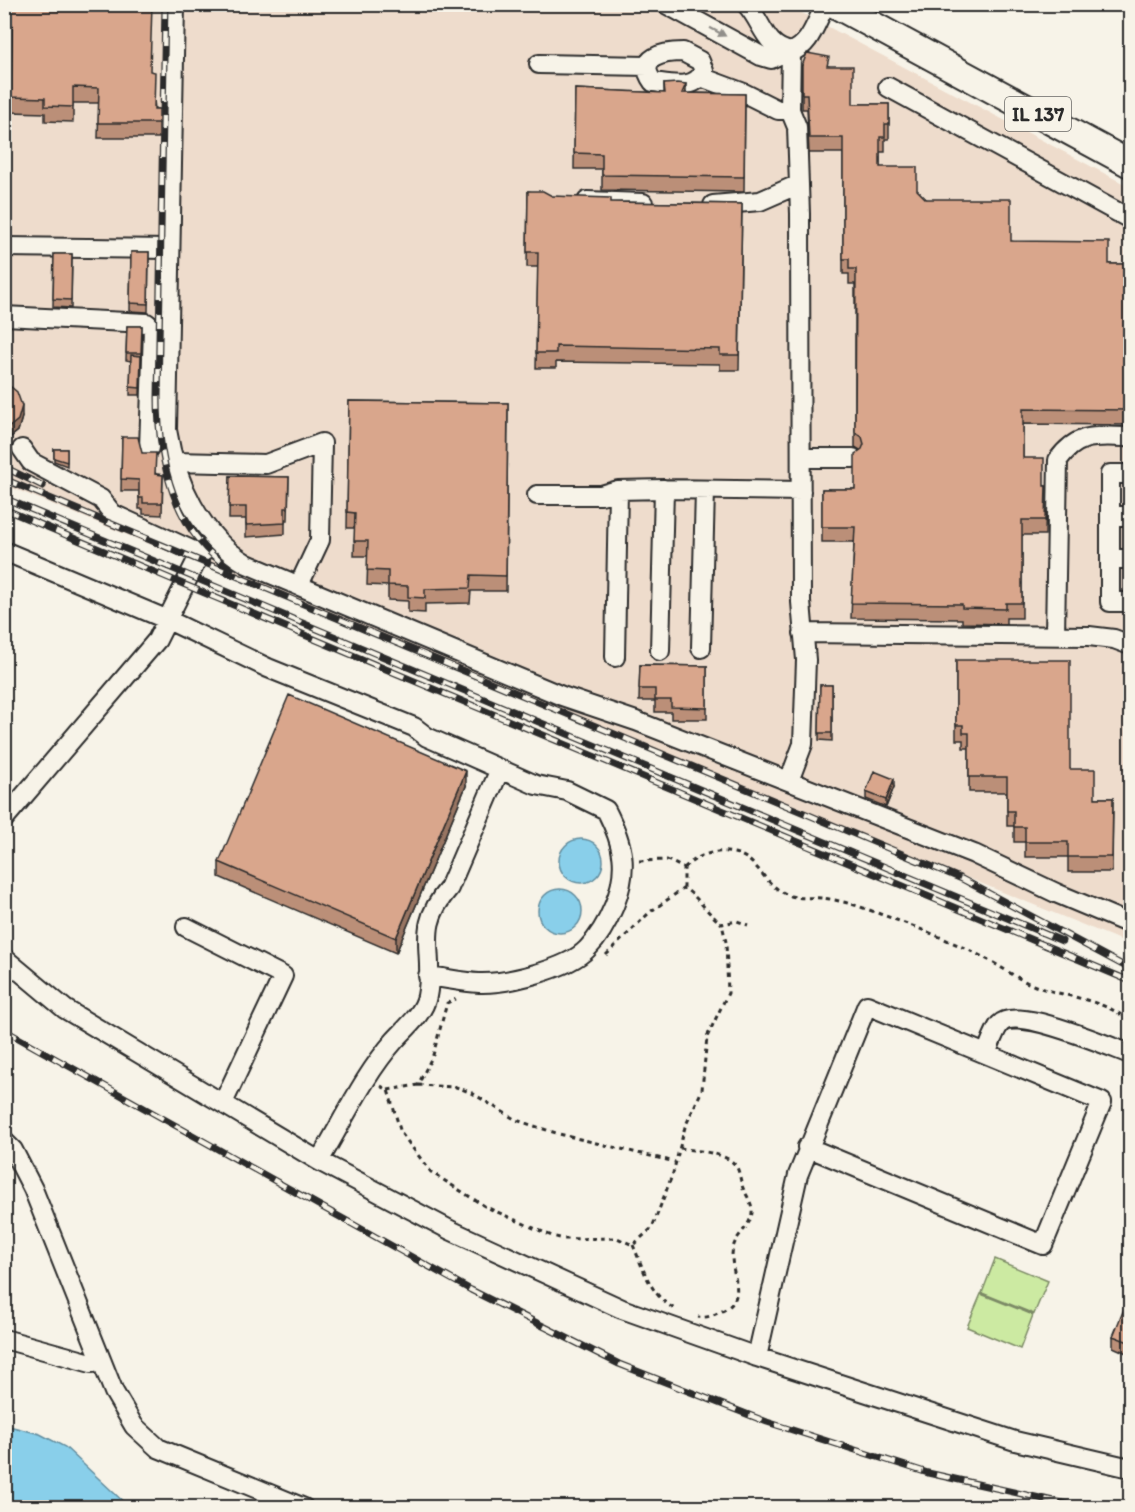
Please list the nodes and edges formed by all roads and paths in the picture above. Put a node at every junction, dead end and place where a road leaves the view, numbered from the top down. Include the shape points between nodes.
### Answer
1 (175, 4) edge
2 (666, 4) edge
3 (746, 4) edge
4 (826, 4) edge
5 (834, 4) edge
6 (761, 23) junction
7 (810, 34) junction
8 (789, 52) junction
9 (539, 64) dead end
10 (648, 66) junction
11 (701, 77) junction
12 (888, 87) dead end
13 (790, 110) junction
14 (1131, 164) edge
15 (799, 184) junction
16 (564, 201) edge
17 (658, 203) edge
18 (693, 204) edge
19 (1131, 219) edge
20 (4, 247) edge
21 (170, 249) junction
22 (4, 316) edge
23 (1131, 437) edge
24 (150, 448) dead end
25 (22, 449) dead end
26 (801, 458) junction
27 (853, 458) edge
28 (174, 462) junction
29 (1131, 474) edge
30 (664, 489) junction
31 (618, 490) junction
32 (705, 490) junction
33 (801, 491) junction
34 (537, 495) dead end
35 (1110, 516) junction
36 (1131, 516) edge
37 (217, 541) junction
38 (4, 551) edge
39 (200, 554) junction
40 (1110, 559) junction
41 (1131, 559) edge
42 (299, 585) junction
43 (1131, 602) edge
44 (168, 620) junction
45 (803, 633) junction
46 (1055, 635) junction
47 (1131, 645) edge
48 (701, 648) dead end
49 (660, 651) dead end
50 (615, 657) dead end
51 (500, 769) junction
52 (789, 782) junction
53 (4, 819) edge
54 (624, 857) junction
55 (684, 868) junction
56 (722, 924) junction
57 (1131, 924) edge
58 (748, 925) dead end
59 (186, 927) dead end
60 (4, 957) edge
61 (428, 976) junction
62 (1131, 1021) edge
63 (986, 1054) junction
64 (1131, 1054) edge
65 (368, 1079) junction
66 (1124, 1081) dead end
67 (418, 1085) dead end
68 (1131, 1086) edge
69 (223, 1103) junction
70 (4, 1141) edge
71 (807, 1147) junction
72 (680, 1148) junction
73 (320, 1161) junction
74 (676, 1162) junction
75 (633, 1245) junction
76 (683, 1312) dead end
77 (693, 1317) dead end
78 (4, 1339) edge
79 (757, 1357) junction
80 (102, 1362) junction
81 (1131, 1468) edge
82 (304, 1508) edge

1 - 21 lane
2 -> 8 lane via 761,56 771,58
3 - 6 lane
4 - 7 lane
5 - 14 highway, IL 137
6 - 7 lane via 770,25 787,40
6 - 8 lane via 772,44
7 - 8 lane via 802,48
8 - 13 lane
9 - 10 lane
10 - 11 lane via 653,82 685,85
10 - 11 lane via 661,53 683,52 700,61 704,71
11 - 13 lane via 778,110
12 - 19 lane
13 - 15 lane via 797,127
15 - 18 lane via 760,201
15 - 26 lane
16 - 17 lane
20 - 21 lane
21 - 28 lane via 167,411
22 - 24 lane via 147,323 153,329
23 - 46 lane via 1087,437 1076,441 1058,460
25 - 39 lane via 31,462 101,499 113,514
26 - 27 lane
26 - 33 lane
28 - 37 lane via 200,519
28 - 42 lane via 266,464 322,443 321,540
29 - 35 lane via 1110,474
30 - 31 lane
30 - 32 lane
30 - 49 lane
31 - 34 lane via 601,495
31 - 50 lane
32 - 33 lane
32 - 48 lane
33 - 45 lane
35 - 36 lane
35 - 40 lane
37 - 39 lane
37 - 42 lane via 247,564
38 - 44 lane
39 - 44 lane
40 - 41 lane
40 - 43 lane via 1110,602
42 - 52 lane via 562,696
44 - 51 lane via 268,668 414,727 427,737
44 - 53 lane via 157,640
45 - 46 lane
45 - 52 lane via 803,744
46 - 47 lane via 1114,639
51 - 54 lane via 536,785 567,791 606,810
51 - 61 lane via 449,888 435,904 427,927
52 - 57 lane via 974,854 1056,894
54 - 55 path via 645,863 668,860
54 - 61 lane via 619,894 606,927 586,951 552,968 506,981 480,983
55 - 56 path via 684,888
55 - 62 path via 702,854 741,855 750,860 764,879 790,896 823,898 879,913 978,954 1040,988 1077,996
56 - 58 path via 737,921
56 - 72 path via 729,993 707,1036 702,1090 685,1126
59 - 69 lane via 283,976
60 - 69 lane via 65,1010
61 - 65 lane via 427,998
63 - 64 lane via 1000,1024 1019,1018
63 - 71 lane via 867,1005
63 - 71 lane via 1101,1102 1043,1245
65 - 73 lane
65 - 75 path via 388,1090 401,1133 417,1157 431,1172 486,1207 552,1236 617,1238
66 - 68 path
67 - 74 path via 456,1087 516,1120
69 - 73 lane
70 - 80 lane via 13,1150 33,1189
71 - 79 lane
72 - 74 path
72 - 77 path via 729,1159 736,1166 752,1207 747,1227 736,1237 731,1258 737,1278 735,1300 730,1308 716,1314
73 - 79 lane via 450,1230 622,1309
74 - 75 path via 652,1228
75 - 76 path via 653,1289 665,1304
78 - 80 lane via 91,1363
79 - 81 lane via 1015,1441
80 - 82 lane via 134,1426 158,1448

